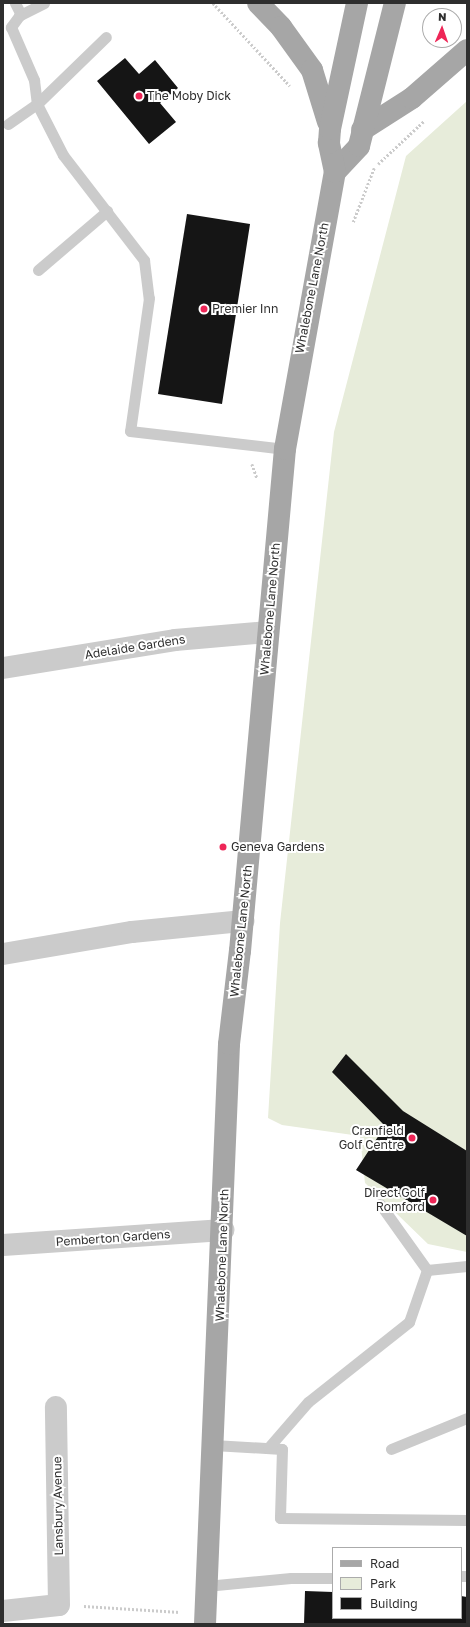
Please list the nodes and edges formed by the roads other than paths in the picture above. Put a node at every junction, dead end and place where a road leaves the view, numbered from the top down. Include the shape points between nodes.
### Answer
1 (15, 3) edge
2 (44, 3) edge
3 (258, 3) edge
4 (356, 3) edge
5 (395, 3) edge
6 (21, 15) junction
7 (106, 37) dead end
8 (467, 50) edge
9 (36, 104) junction
10 (8, 124) dead end
11 (330, 129) junction
12 (362, 130) junction
13 (335, 172) junction
14 (107, 211) junction
15 (38, 270) dead end
16 (285, 450) junction
17 (268, 632) junction
18 (3, 668) edge
19 (243, 922) junction
20 (3, 954) edge
21 (380, 1204) dead end
22 (223, 1230) junction
23 (3, 1245) edge
24 (467, 1266) edge
25 (427, 1270) junction
26 (56, 1407) dead end
27 (467, 1418) edge
28 (213, 1445) junction
29 (268, 1448) junction
30 (390, 1449) dead end
31 (467, 1520) edge
32 (332, 1578) edge
33 (206, 1586) junction
34 (3, 1611) edge
35 (205, 1618) edge

1 - 6 lane
2 - 6 lane
3 - 11 main road via 281,27 312,70 324,102
4 - 11 main road, Whalebone Lane North
5 - 12 main road
6 - 9 lane via 11,27 34,80
7 - 9 lane
8 - 12 main road via 412,98
9 - 10 lane
9 - 14 lane via 63,155
11 - 13 main road, Whalebone Lane North via 328,143
12 - 13 main road via 359,146
13 - 16 main road, Whalebone Lane North
14 - 15 lane
14 - 16 lane via 144,260 148,290 130,431
16 - 17 main road, Whalebone Lane North
17 - 18 street, Adelaide Gardens via 175,640
17 - 19 main road, Whalebone Lane North
19 - 20 street via 132,932
19 - 22 main road, Whalebone Lane North via 229,1044
21 - 25 lane
22 - 23 street, Pemberton Gardens
22 - 28 main road, Whalebone Lane North
24 - 25 lane
25 - 29 lane via 409,1322 308,1402
26 - 34 street, Lansbury Avenue via 59,1605
27 - 30 lane
28 - 29 lane
28 - 33 main road, Whalebone Lane North
29 - 31 lane via 282,1449 280,1518
32 - 33 lane
33 - 35 main road, Whalebone Lane North

